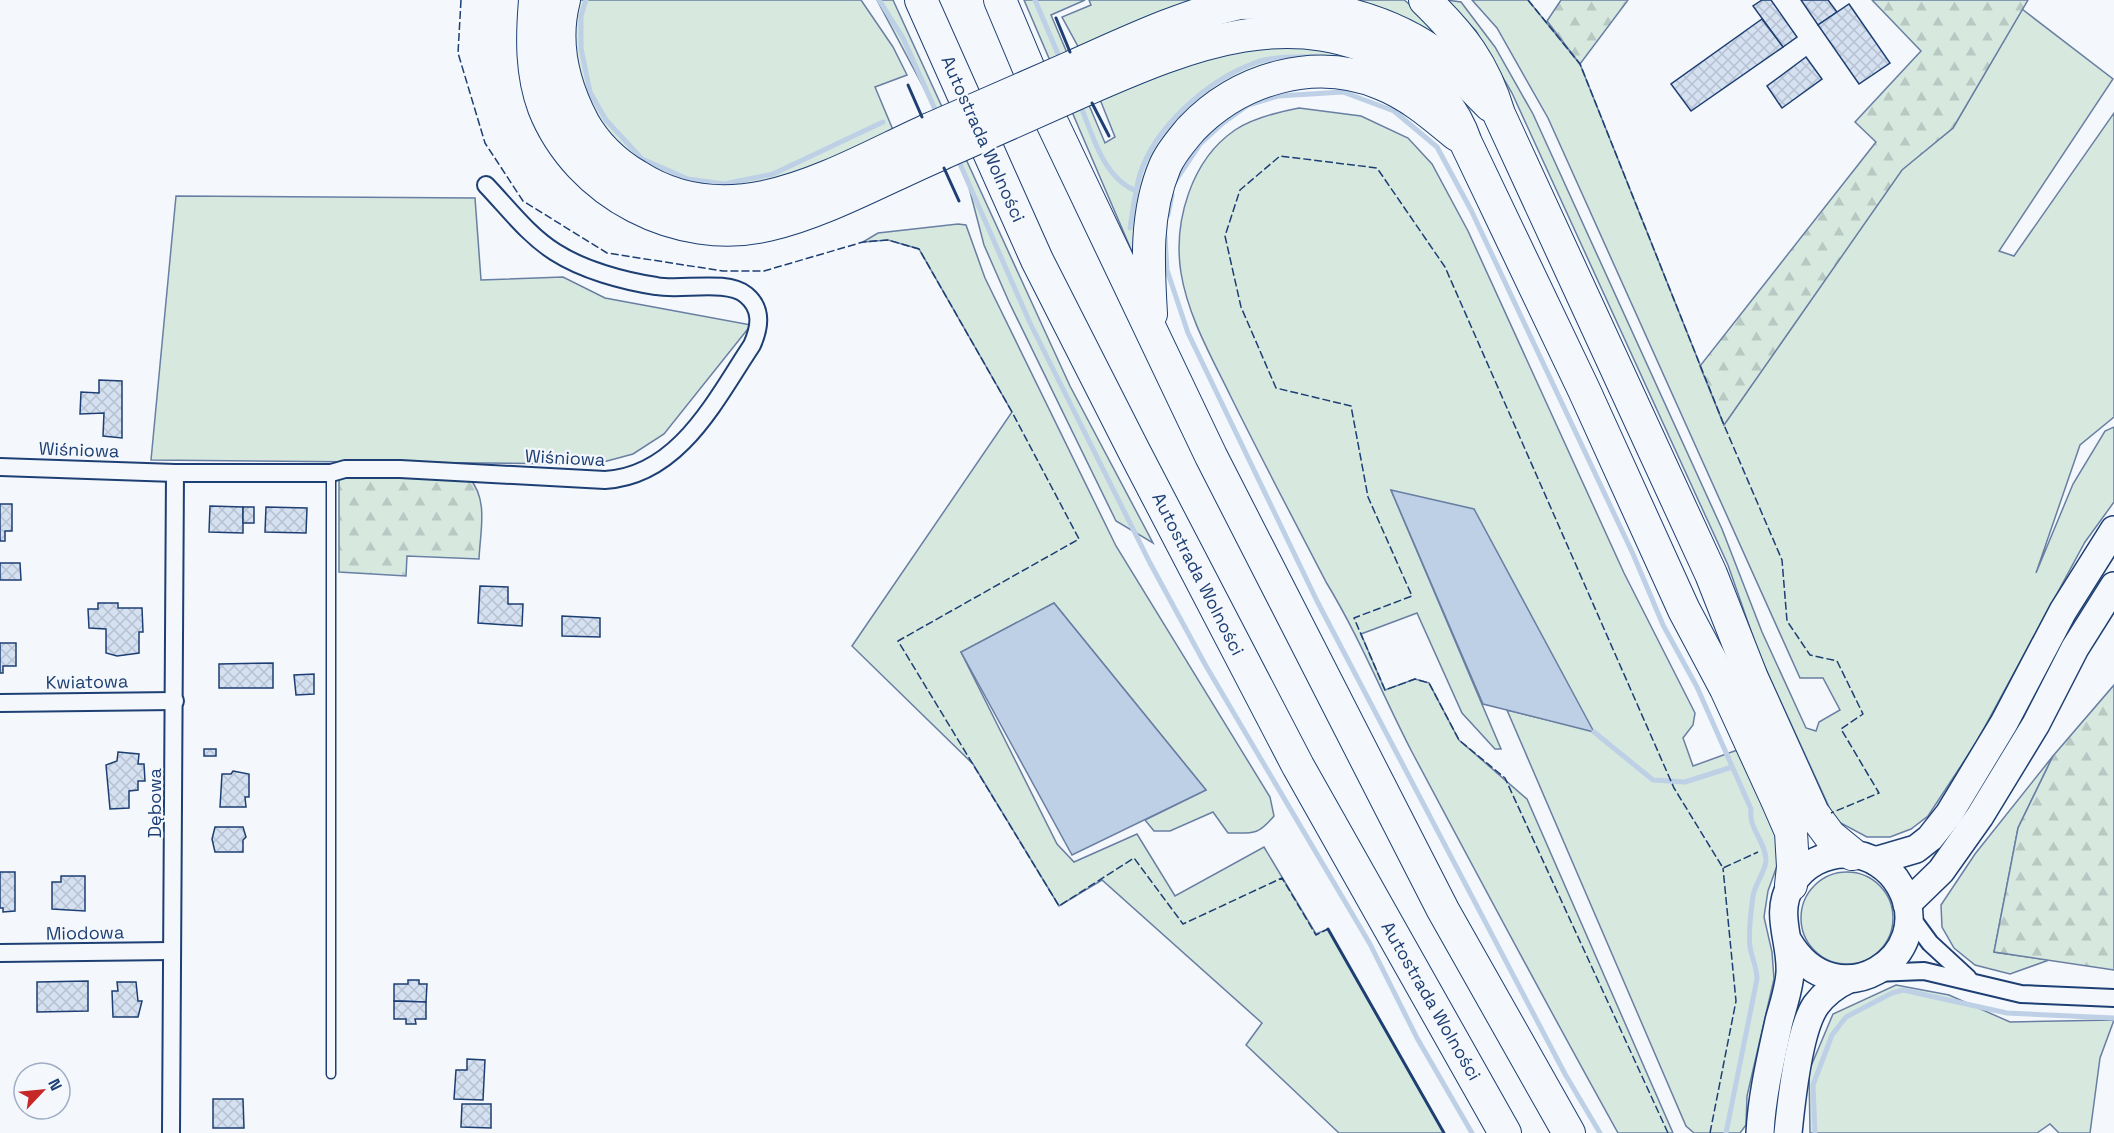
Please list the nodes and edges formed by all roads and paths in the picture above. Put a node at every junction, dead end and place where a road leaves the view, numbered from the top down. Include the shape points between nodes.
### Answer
1 (535, 0) edge
2 (564, 0) edge
3 (921, 0) edge
4 (1000, 0) edge
5 (1425, 0) edge
6 (1080, 78) junction
7 (1499, 114) junction
8 (936, 142) junction
9 (1466, 143) junction
10 (486, 185) dead end
11 (1152, 333) junction
12 (0, 467) edge
13 (174, 473) junction
14 (331, 473) junction
15 (2114, 530) edge
16 (2114, 586) edge
17 (175, 700) junction
18 (0, 703) edge
19 (1864, 857) junction
20 (1791, 885) junction
21 (1908, 909) junction
22 (1788, 941) junction
23 (171, 951) junction
24 (0, 953) edge
25 (1861, 977) junction
26 (1971, 981) junction
27 (2114, 998) edge
28 (331, 1074) dead end
29 (171, 1133) edge
30 (1505, 1133) edge
31 (1569, 1133) edge
32 (1760, 1133) edge
33 (1788, 1133) edge

1 - 8 highway via 535,74 545,109 558,133 602,185 636,208 667,222 737,229 796,217
2 - 8 highway via 559,38 562,72 588,131 626,169 675,195 722,203 766,198
3 - 30 highway, Autostrada Wolności via 1037,260 1139,462 1293,758
4 - 11 highway via 1047,112
5 - 7 highway via 1479,62
6 - 7 highway via 1204,12 1242,2 1299,1 1352,11 1399,30 1441,58
6 - 8 highway, bridge
6 - 9 highway via 1216,36 1254,29 1316,29 1362,41 1417,74 1454,112
7 - 19 highway via 1711,574 1752,678 1813,813 1830,836
9 - 11 highway via 1407,96 1382,83 1351,75 1292,73 1237,92 1210,109 1165,165 1148,236
9 - 20 highway via 1788,826 1793,847
10 - 14 street, Wiśniowa via 527,230 579,264 657,287 732,288 746,295 760,318 752,345 691,434 656,464 620,479 400,469 345,469
11 - 31 highway via 1443,910
12 - 13 street, Wiśniowa
13 - 14 street, Wiśniowa
13 - 17 street, Dębowa
14 - 28 lane
15 - 19 main road via 2063,611 2004,723 1949,814 1916,849 1896,857
16 - 21 main road via 1980,816
17 - 18 street, Kwiatowa
17 - 23 street, Dębowa
19 - 20 main road via 1828,856 1807,867
19 - 21 main road via 1899,884
20 - 22 main road via 1783,913
21 - 25 main road via 1908,925 1900,949 1887,963
21 - 26 street via 1930,943
22 - 25 main road via 1806,966 1819,974
22 - 32 main road via 1790,975 1768,1071
23 - 24 street, Miodowa
23 - 29 street, Dębowa
25 - 26 street via 1924,971
25 - 33 main road via 1828,991 1812,1013 1796,1076
26 - 27 street via 2021,994

